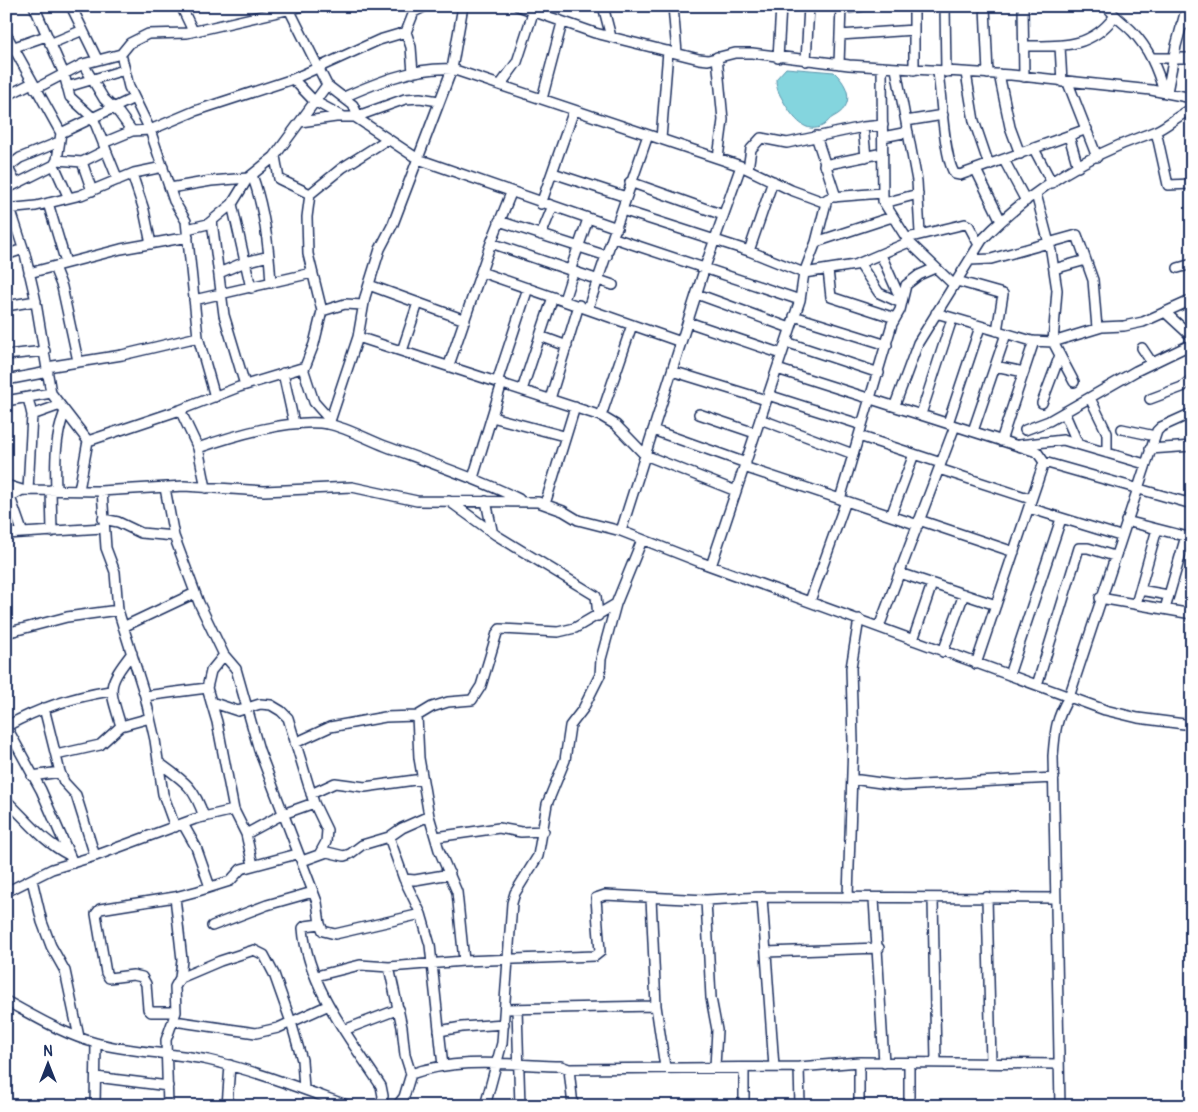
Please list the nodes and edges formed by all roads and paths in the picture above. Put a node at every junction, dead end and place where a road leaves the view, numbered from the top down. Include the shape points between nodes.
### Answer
1 (34, 6) edge
2 (71, 6) edge
3 (181, 6) edge
4 (304, 6) edge
5 (426, 6) edge
6 (463, 6) edge
7 (518, 6) edge
8 (603, 6) edge
9 (673, 6) edge
10 (781, 6) edge
11 (809, 6) edge
12 (863, 6) edge
13 (914, 6) edge
14 (945, 6) edge
15 (986, 6) edge
16 (1023, 6) edge
17 (1107, 6) edge
18 (1187, 6) edge
19 (841, 8) edge
20 (268, 11) edge
21 (290, 11) junction
22 (533, 13) junction
23 (1114, 17) junction
24 (1192, 22) edge
25 (562, 23) junction
26 (1181, 25) junction
27 (83, 30) junction
28 (914, 30) junction
29 (193, 31) junction
30 (406, 32) junction
31 (6, 34) edge
32 (840, 35) junction
33 (611, 37) junction
34 (48, 40) junction
35 (1024, 46) junction
36 (1060, 46) junction
37 (10, 49) edge
38 (673, 52) junction
39 (121, 54) junction
40 (718, 56) junction
41 (778, 58) junction
42 (1152, 58) junction
43 (1192, 58) edge
44 (97, 59) junction
45 (1174, 59) junction
46 (806, 60) junction
47 (83, 64) junction
48 (839, 64) junction
49 (882, 68) junction
50 (317, 69) junction
51 (452, 69) junction
52 (896, 69) junction
53 (124, 70) junction
54 (914, 70) junction
55 (942, 72) junction
56 (413, 73) junction
57 (966, 73) junction
58 (64, 74) junction
59 (988, 74) junction
60 (999, 74) junction
61 (1024, 77) junction
62 (90, 79) junction
63 (293, 79) junction
64 (1065, 82) junction
65 (501, 84) junction
66 (34, 86) junction
67 (67, 86) junction
68 (327, 86) junction
69 (1166, 92) junction
70 (6, 96) edge
71 (344, 96) junction
72 (134, 98) junction
73 (1192, 98) edge
74 (542, 99) junction
75 (314, 101) junction
76 (439, 101) junction
77 (113, 107) junction
78 (1192, 109) edge
79 (574, 110) junction
80 (943, 115) junction
81 (342, 117) junction
82 (356, 117) junction
83 (94, 118) junction
84 (906, 121) junction
85 (300, 122) junction
86 (883, 125) junction
87 (863, 127) junction
88 (1087, 129) junction
89 (150, 130) junction
90 (132, 131) junction
91 (1156, 131) junction
92 (908, 132) junction
93 (648, 135) junction
94 (816, 136) junction
95 (1069, 136) junction
96 (60, 138) junction
97 (883, 138) junction
98 (388, 139) junction
99 (661, 139) junction
100 (104, 147) junction
101 (1034, 149) junction
102 (883, 153) junction
103 (1020, 154) junction
104 (275, 156) junction
105 (866, 157) junction
106 (1097, 157) junction
107 (718, 158) junction
108 (418, 159) junction
109 (1004, 160) junction
110 (82, 162) junction
111 (56, 163) junction
112 (7, 165) edge
113 (824, 165) junction
114 (989, 165) junction
115 (163, 167) junction
116 (744, 167) junction
117 (1078, 167) junction
118 (976, 170) junction
119 (553, 173) junction
120 (132, 174) junction
121 (250, 177) junction
122 (118, 180) junction
123 (773, 181) junction
124 (630, 182) junction
125 (1052, 183) junction
126 (16, 184) junction
127 (1192, 184) edge
128 (170, 188) junction
129 (6, 189) edge
130 (92, 191) junction
131 (511, 193) junction
132 (882, 193) junction
133 (310, 194) junction
134 (918, 194) junction
135 (1036, 194) junction
136 (68, 196) junction
137 (836, 196) junction
138 (626, 197) junction
139 (1026, 201) junction
140 (48, 203) junction
141 (826, 203) junction
142 (884, 203) junction
143 (232, 204) junction
144 (542, 204) junction
145 (8, 208) edge
146 (552, 208) junction
147 (622, 210) junction
148 (723, 215) junction
149 (892, 217) junction
150 (588, 219) junction
151 (212, 221) junction
152 (499, 221) junction
153 (1001, 221) junction
154 (616, 228) junction
155 (188, 233) junction
156 (920, 233) junction
157 (541, 235) junction
158 (614, 238) junction
159 (715, 239) junction
160 (908, 240) junction
161 (816, 242) junction
162 (1049, 242) junction
163 (491, 243) junction
164 (151, 244) junction
165 (979, 245) junction
166 (578, 247) junction
167 (23, 249) junction
168 (749, 251) junction
169 (6, 254) edge
170 (881, 255) junction
171 (269, 256) junction
172 (607, 256) junction
173 (970, 260) junction
174 (1086, 260) junction
175 (245, 262) junction
176 (66, 263) junction
177 (859, 263) junction
178 (1192, 264) edge
179 (54, 267) junction
180 (705, 267) junction
181 (935, 268) junction
182 (1178, 268) dead end
183 (1054, 269) junction
184 (828, 270) junction
185 (481, 272) junction
186 (572, 272) junction
187 (29, 273) junction
188 (219, 273) junction
189 (804, 273) junction
190 (312, 274) junction
191 (599, 280) junction
192 (271, 283) junction
193 (956, 283) junction
194 (369, 285) junction
195 (613, 285) dead end
196 (252, 288) junction
197 (528, 288) junction
198 (218, 293) junction
199 (697, 294) junction
200 (554, 297) junction
201 (194, 300) junction
202 (564, 300) junction
203 (800, 300) junction
204 (902, 300) junction
205 (1192, 300) edge
206 (36, 301) junction
207 (418, 303) junction
208 (363, 305) junction
209 (6, 306) edge
210 (584, 307) junction
211 (322, 311) junction
212 (936, 313) junction
213 (1166, 313) junction
214 (794, 316) junction
215 (895, 318) junction
216 (952, 319) junction
217 (464, 320) junction
218 (688, 322) junction
219 (632, 325) junction
220 (980, 327) junction
221 (790, 328) junction
222 (1097, 328) junction
223 (1002, 333) junction
224 (540, 336) junction
225 (198, 337) junction
226 (358, 337) junction
227 (1192, 337) edge
228 (1034, 341) junction
229 (681, 342) junction
230 (786, 342) junction
231 (1053, 342) junction
232 (887, 344) junction
233 (1192, 344) edge
234 (567, 346) junction
235 (1142, 348) dead end
236 (45, 351) junction
237 (402, 351) junction
238 (782, 354) junction
239 (1060, 354) junction
240 (6, 356) edge
241 (78, 361) junction
242 (1152, 363) junction
243 (449, 365) junction
244 (995, 366) junction
245 (303, 368) junction
246 (777, 368) junction
247 (47, 370) junction
248 (672, 371) junction
249 (1024, 372) junction
250 (283, 373) junction
251 (878, 373) junction
252 (1192, 379) edge
253 (6, 380) edge
254 (500, 382) junction
255 (1074, 382) dead end
256 (245, 385) junction
257 (522, 390) junction
258 (51, 393) junction
259 (215, 397) junction
260 (28, 398) junction
261 (767, 398) junction
262 (871, 398) junction
263 (1090, 398) junction
264 (550, 399) junction
265 (1150, 399) dead end
266 (6, 401) edge
267 (1042, 403) dead end
268 (895, 405) junction
269 (575, 407) junction
270 (62, 408) junction
271 (180, 410) junction
272 (1064, 412) junction
273 (1192, 413) edge
274 (699, 414) dead end
275 (921, 414) junction
276 (32, 416) junction
277 (600, 416) junction
278 (492, 417) junction
279 (760, 419) junction
280 (329, 422) junction
281 (294, 423) junction
282 (952, 424) junction
283 (862, 425) junction
284 (1039, 426) junction
285 (1122, 429) dead end
286 (653, 430) junction
287 (1025, 430) dead end
288 (973, 432) junction
289 (755, 434) junction
290 (564, 436) junction
291 (859, 436) junction
292 (1155, 436) junction
293 (88, 441) junction
294 (1001, 441) junction
295 (1043, 441) junction
296 (1078, 444) junction
297 (1016, 446) junction
298 (1192, 446) edge
299 (198, 448) junction
300 (1150, 449) junction
301 (1107, 453) junction
302 (853, 454) junction
303 (914, 454) junction
304 (645, 455) junction
305 (1044, 462) junction
306 (1145, 464) junction
307 (745, 465) junction
308 (940, 466) junction
309 (473, 478) junction
310 (6, 485) edge
311 (165, 488) junction
312 (206, 488) junction
313 (1137, 489) junction
314 (25, 490) junction
315 (53, 490) junction
316 (79, 490) junction
317 (1192, 490) edge
318 (102, 491) junction
319 (736, 491) junction
320 (8, 498) edge
321 (447, 500) junction
322 (843, 500) junction
323 (486, 501) junction
324 (522, 501) junction
325 (1030, 503) junction
326 (1191, 503) edge
327 (545, 504) junction
328 (891, 516) junction
329 (1061, 519) junction
330 (1126, 521) junction
331 (103, 523) junction
332 (918, 523) junction
333 (1157, 529) junction
334 (492, 530) junction
335 (622, 531) junction
336 (22, 532) junction
337 (52, 532) junction
338 (6, 534) edge
339 (174, 536) junction
340 (1120, 536) junction
341 (1189, 537) edge
342 (642, 540) junction
343 (1014, 552) junction
344 (1114, 556) junction
345 (711, 566) junction
346 (900, 573) junction
347 (932, 584) junction
348 (1140, 590) junction
349 (196, 593) junction
350 (964, 594) junction
351 (1168, 596) junction
352 (1100, 598) junction
353 (810, 601) junction
354 (616, 604) junction
355 (1136, 604) junction
356 (996, 605) junction
357 (1165, 609) junction
358 (118, 610) junction
359 (1192, 614) edge
360 (598, 616) junction
361 (859, 619) junction
362 (123, 627) junction
363 (879, 627) junction
364 (7, 631) edge
365 (913, 640) junction
366 (943, 652) junction
367 (132, 654) junction
368 (224, 655) junction
369 (976, 664) junction
370 (1009, 675) junction
371 (1037, 685) junction
372 (207, 688) junction
373 (110, 691) junction
374 (145, 696) junction
375 (1069, 696) junction
376 (211, 702) junction
377 (44, 708) junction
378 (246, 708) junction
379 (417, 716) junction
380 (150, 718) junction
381 (1192, 725) edge
382 (6, 726) edge
383 (121, 726) junction
384 (295, 743) junction
385 (56, 755) junction
386 (158, 762) junction
387 (60, 772) junction
388 (32, 776) junction
389 (1054, 778) junction
390 (422, 779) junction
391 (852, 779) junction
392 (312, 799) junction
393 (6, 800) edge
394 (234, 810) junction
395 (283, 814) junction
396 (429, 816) junction
397 (204, 817) junction
398 (179, 826) junction
399 (544, 832) junction
400 (246, 834) junction
401 (436, 837) junction
402 (389, 838) junction
403 (251, 851) junction
404 (320, 853) junction
405 (95, 856) junction
406 (300, 858) junction
407 (71, 859) junction
408 (268, 862) junction
409 (253, 866) junction
410 (241, 869) junction
411 (450, 874) junction
412 (404, 879) junction
413 (32, 880) junction
414 (210, 887) junction
415 (6, 892) edge
416 (313, 892) junction
417 (174, 897) junction
418 (762, 897) junction
419 (848, 897) junction
420 (988, 897) junction
421 (651, 898) junction
422 (933, 898) junction
423 (1056, 898) junction
424 (874, 899) junction
425 (706, 900) junction
426 (421, 914) junction
427 (320, 924) junction
428 (212, 926) dead end
429 (878, 948) junction
430 (766, 952) junction
431 (464, 961) junction
432 (508, 961) junction
433 (433, 963) junction
434 (389, 968) junction
435 (316, 976) junction
436 (180, 978) junction
437 (6, 1001) edge
438 (328, 1005) junction
439 (656, 1006) junction
440 (399, 1009) junction
441 (505, 1009) junction
442 (517, 1009) junction
443 (175, 1017) junction
444 (291, 1022) junction
445 (504, 1024) junction
446 (344, 1030) junction
447 (439, 1031) junction
448 (79, 1037) junction
449 (96, 1043) junction
450 (166, 1053) junction
451 (498, 1062) junction
452 (859, 1062) junction
453 (884, 1063) junction
454 (909, 1063) junction
455 (936, 1063) junction
456 (991, 1063) junction
457 (1058, 1064) junction
458 (519, 1065) junction
459 (230, 1066) junction
460 (443, 1066) junction
461 (664, 1067) junction
462 (715, 1067) junction
463 (774, 1067) junction
464 (799, 1067) junction
465 (744, 1068) junction
466 (569, 1069) junction
467 (412, 1074) junction
468 (96, 1077) junction
469 (168, 1086) junction
470 (304, 1089) junction
471 (96, 1106) edge
472 (168, 1106) edge
473 (226, 1106) edge
474 (349, 1106) edge
475 (382, 1106) edge
476 (397, 1106) edge
477 (485, 1106) edge
478 (520, 1106) edge
479 (573, 1106) edge
480 (744, 1106) edge
481 (800, 1106) edge
482 (859, 1106) edge
483 (909, 1106) edge
484 (1060, 1106) edge

1 - 34 street
2 - 27 street
3 - 29 street
4 - 21 street
5 - 30 street via 414,12
6 - 51 street
7 - 22 street
8 - 33 street
9 - 38 street
10 - 41 street
11 - 46 street
12 - 19 street
13 - 28 street
14 - 55 street
15 - 59 street
16 - 35 street
17 - 23 street
18 - 26 street
19 - 32 street
20 - 21 street
20 - 29 street
21 - 50 street
22 - 25 street
22 - 65 street via 518,62
23 - 36 street via 1102,31 1074,44
23 - 42 street via 1130,29
24 - 26 street
25 - 33 street
25 - 74 street
26 - 45 street
27 - 34 street
27 - 44 street
28 - 32 street
28 - 54 street
29 - 39 street via 148,34 130,43
30 - 50 street via 368,45
30 - 56 street
31 - 37 street
32 - 48 street
33 - 38 street
34 - 37 street
34 - 58 street
35 - 36 street
35 - 61 street
36 - 64 street
37 - 66 street
38 - 40 street via 699,59
38 - 99 street
39 - 44 street
39 - 53 street
40 - 41 street via 752,53
40 - 107 street via 723,120
41 - 46 street
42 - 45 street
42 - 69 street
43 - 45 street
44 - 47 street
45 - 69 street
46 - 48 street
47 - 58 street
47 - 62 street
48 - 49 street
49 - 52 street
49 - 86 street
50 - 63 street
50 - 68 street
51 - 56 street
51 - 65 street
51 - 76 street
52 - 54 street
52 - 84 street
53 - 62 street
53 - 72 street
54 - 55 street
55 - 57 street
55 - 80 street
56 - 71 street
57 - 59 street
57 - 114 street via 974,121
58 - 66 street
58 - 67 street
59 - 60 street
60 - 61 street
60 - 103 street via 1010,127
61 - 64 street
62 - 67 street
62 - 77 street
63 - 75 street
63 - 89 street via 204,108
64 - 69 street
64 - 88 street
65 - 74 street
66 - 70 street
66 - 96 street
67 - 83 street via 75,104
68 - 71 street
68 - 75 street
69 - 73 street
71 - 82 street
72 - 77 street
72 - 89 street
74 - 79 street
75 - 81 street
75 - 85 street
76 - 82 street via 406,99
76 - 108 street
77 - 83 street
77 - 90 street
78 - 91 street
79 - 93 street
79 - 119 street
80 - 84 street
80 - 118 street via 953,172 960,175
81 - 82 street
81 - 85 street
82 - 98 street
83 - 96 street
83 - 100 street
84 - 92 street
85 - 104 street
86 - 87 street
86 - 97 street
87 - 94 street
87 - 105 street
88 - 95 street
88 - 106 street
89 - 90 street
89 - 115 street
90 - 100 street
91 - 106 street
91 - 127 street via 1168,185
92 - 97 street
92 - 134 street
93 - 99 street
93 - 124 street
94 - 113 street
94 - 116 street via 786,143 761,138 751,149
95 - 101 street
95 - 117 street
96 - 111 street
96 - 112 street
97 - 102 street
98 - 108 street
98 - 133 street via 342,168
99 - 107 street
100 - 110 street
100 - 122 street
101 - 103 street
101 - 125 street
102 - 105 street
102 - 132 street
103 - 109 street
104 - 121 street
104 - 133 street via 279,179
105 - 113 street
106 - 117 street
107 - 116 street
108 - 131 street
108 - 194 street via 380,249
109 - 114 street
109 - 139 street
110 - 111 street
110 - 130 street
111 - 126 street
111 - 136 street
112 - 126 street
113 - 137 street
114 - 118 street
115 - 120 street
115 - 128 street
116 - 123 street
116 - 148 street
117 - 125 street
118 - 153 street
119 - 138 street
119 - 144 street
120 - 122 street
120 - 164 street
121 - 128 street
121 - 143 street
121 - 171 street via 260,203
122 - 130 street
123 - 141 street
123 - 168 street
124 - 138 street
124 - 148 street
125 - 135 street
126 - 129 street
128 - 155 street
130 - 136 street
131 - 144 street
131 - 152 street
132 - 137 street
132 - 142 street
133 - 190 street via 307,217
134 - 142 street
134 - 156 street
135 - 139 street
135 - 162 street
136 - 140 street
137 - 141 street via 828,198
138 - 147 street
139 - 153 street
140 - 145 street
140 - 176 street
141 - 161 street
142 - 149 street
143 - 151 street
143 - 175 street
144 - 146 street
145 - 167 street
146 - 150 street
146 - 157 street
147 - 154 street
147 - 159 street
148 - 159 street
149 - 160 street
149 - 161 street
150 - 154 street
150 - 166 street
151 - 155 street
151 - 188 street
152 - 157 street
152 - 163 street
153 - 165 street
154 - 158 street
155 - 164 street
155 - 201 street
156 - 160 street
156 - 165 street via 967,224
157 - 166 street
158 - 172 street
158 - 180 street
159 - 168 street
159 - 180 street
160 - 170 street
160 - 181 street
161 - 189 street
162 - 173 street via 991,259
162 - 174 street via 1077,235
162 - 183 street
163 - 185 street
163 - 186 street
164 - 176 street
165 - 173 street
166 - 172 street
166 - 186 street
167 - 169 street
167 - 187 street
168 - 189 street
170 - 177 street
170 - 204 street
171 - 175 street
171 - 192 street
172 - 191 street
173 - 193 street
174 - 183 street
174 - 222 street via 1094,287
175 - 188 street
175 - 196 street
176 - 179 street
177 - 184 street
177 - 204 street via 879,293
178 - 182 street
179 - 187 street
179 - 241 street via 62,287
180 - 199 street
180 - 203 street
181 - 193 street
181 - 204 street via 910,281
183 - 231 street via 1057,306
184 - 189 street
184 - 215 street via 832,297
185 - 197 street
185 - 217 street
186 - 191 street
186 - 202 street
187 - 206 street
188 - 198 street
189 - 203 street
190 - 192 street
190 - 211 street
191 - 195 street
191 - 210 street
192 - 196 street
193 - 212 street
193 - 223 street via 1003,294
194 - 207 street
194 - 208 street
196 - 198 street
197 - 200 street
197 - 254 street
198 - 201 street
198 - 256 street
199 - 218 street
199 - 221 street
200 - 202 street
200 - 224 street
201 - 225 street
202 - 210 street
203 - 214 street
204 - 215 street
205 - 213 street
206 - 209 street
206 - 236 street
207 - 217 street
207 - 237 street
208 - 211 street via 345,304
208 - 226 street
210 - 219 street
210 - 234 street
211 - 245 street via 314,344
212 - 216 street
212 - 268 street via 912,356
213 - 222 street via 1143,322
213 - 227 street
214 - 221 street
214 - 232 street
215 - 232 street
216 - 220 street
216 - 275 street
217 - 243 street
218 - 229 street
218 - 238 street
219 - 229 street
219 - 277 street
220 - 223 street
220 - 282 street
221 - 230 street
222 - 231 street
223 - 228 street
223 - 244 street
224 - 234 street
224 - 257 street
225 - 241 street via 143,351
225 - 259 street
226 - 237 street
226 - 280 street
228 - 231 street
228 - 249 street
229 - 248 street
230 - 238 street
230 - 251 street
231 - 239 street
232 - 251 street
233 - 242 street
234 - 264 street
235 - 242 street
236 - 240 street
236 - 247 street
237 - 243 street
238 - 246 street
239 - 255 street
239 - 267 street
241 - 247 street
242 - 263 street
243 - 254 street
244 - 249 street
244 - 288 street
245 - 250 street
245 - 280 street via 314,402
246 - 261 street
246 - 262 street
247 - 253 street
247 - 258 street
248 - 261 street
248 - 286 street
249 - 294 street
250 - 256 street
250 - 281 street
251 - 262 street
252 - 265 street via 1182,387
254 - 257 street
254 - 278 street
256 - 259 street
257 - 264 street
258 - 260 street
258 - 270 street
259 - 271 street
260 - 266 street
260 - 276 street
261 - 279 street
261 - 283 street
262 - 268 street
262 - 283 street
263 - 272 street
263 - 301 street via 1106,434
264 - 269 street
268 - 275 street
269 - 277 street
269 - 290 street
270 - 276 street
270 - 293 street
270 - 315 street
271 - 293 street
271 - 299 street
272 - 284 street
272 - 296 street
273 - 292 street via 1161,427
274 - 289 street
275 - 282 street
276 - 314 street
277 - 304 street via 616,425
278 - 290 street
278 - 309 street
279 - 289 street
279 - 302 street
280 - 281 street
280 - 309 street via 455,474
281 - 299 street via 231,436
282 - 288 street
282 - 308 street
283 - 291 street
284 - 287 street
284 - 295 street
285 - 292 street
286 - 304 street
286 - 307 street
288 - 294 street
289 - 307 street
290 - 327 street
291 - 302 street
291 - 303 street
292 - 300 street
293 - 316 street
294 - 297 street
295 - 296 street via 1063,440
295 - 297 street
296 - 301 street
297 - 305 street via 1040,454
298 - 300 street
299 - 312 street
300 - 306 street
301 - 306 street
302 - 322 street
303 - 308 street
303 - 328 street
304 - 319 street
304 - 335 street
305 - 313 street
305 - 325 street
306 - 313 street
307 - 319 street
307 - 322 street
308 - 325 street
308 - 332 street
309 - 324 street
310 - 314 street
311 - 312 street
311 - 318 street
311 - 339 street
312 - 321 street via 264,491 352,487 405,499
313 - 326 street
313 - 330 street
314 - 315 street
314 - 320 street
315 - 316 street
315 - 337 street
316 - 318 street
317 - 326 street
318 - 331 street
319 - 345 street
320 - 336 street
321 - 323 street
321 - 334 street
322 - 328 street
322 - 353 street
323 - 324 street
323 - 334 street
324 - 327 street
325 - 329 street
325 - 343 street
327 - 335 street via 578,520
328 - 332 street
329 - 340 street
329 - 370 street
330 - 333 street
330 - 340 street
331 - 337 street
331 - 339 street via 118,522 141,533
331 - 358 street via 106,548 115,572
332 - 343 street
332 - 346 street
333 - 341 street
333 - 348 street
334 - 360 street via 596,596
335 - 342 street
336 - 337 street
336 - 338 street
339 - 349 street
340 - 344 street
341 - 351 street
342 - 345 street
342 - 354 street
343 - 356 street
344 - 352 street
344 - 371 street via 1079,548
345 - 353 street
346 - 347 street
346 - 363 street
347 - 350 street
347 - 365 street
348 - 351 street
348 - 355 street
349 - 362 street
349 - 368 street
350 - 356 street
350 - 366 street
351 - 357 street
352 - 355 street
352 - 375 street
353 - 361 street
354 - 360 street
354 - 399 street via 600,659 600,675 570,726 565,760 547,804
355 - 357 street
356 - 369 street
357 - 359 street
358 - 362 street
358 - 364 street via 67,617
360 - 379 street via 575,628 558,632 500,629 475,698 440,704
361 - 363 street
361 - 391 street via 852,668
362 - 367 street
363 - 365 street
365 - 366 street
366 - 369 street
367 - 373 street via 115,676
367 - 374 street
368 - 372 street via 211,671
368 - 378 street via 236,669
369 - 370 street
370 - 371 street
371 - 375 street
372 - 374 street
372 - 376 street
373 - 377 street
373 - 383 street
374 - 380 street
375 - 381 street via 1138,718
375 - 389 street via 1058,714 1055,730
376 - 378 street via 231,710
376 - 394 street
377 - 382 street
377 - 385 street
378 - 384 street via 260,704 282,711 288,718
378 - 395 street
379 - 384 street via 385,717 330,727
379 - 390 street
380 - 383 street
380 - 386 street
382 - 388 street
383 - 385 street via 100,745
384 - 392 street
385 - 387 street
386 - 397 street via 190,786
386 - 398 street via 163,794
387 - 388 street
387 - 405 street via 76,795
388 - 407 street
389 - 391 street via 903,786
389 - 423 street
390 - 392 street via 366,787 335,782
390 - 396 street
391 - 419 street
392 - 395 street
392 - 404 street via 328,835
393 - 407 street via 44,839
394 - 397 street
394 - 400 street
395 - 400 street
395 - 406 street
396 - 401 street
396 - 402 street
397 - 398 street
398 - 405 street
398 - 414 street via 196,847
399 - 401 street via 499,828
399 - 432 street via 538,856 512,903
400 - 403 street
401 - 411 street
402 - 404 street via 362,845 344,856
402 - 412 street
403 - 408 street
403 - 409 street
403 - 410 street
404 - 406 street
405 - 407 street
406 - 408 street
406 - 416 street
407 - 413 street
408 - 409 street
409 - 410 street
410 - 414 street via 230,881
411 - 412 street
411 - 431 street via 457,892
412 - 426 street
413 - 415 street
413 - 448 street via 42,922 65,971
414 - 417 street
416 - 427 street
416 - 428 street
417 - 436 street via 182,960
417 - 443 street via 100,909 96,914 109,978 142,977 148,1009
418 - 419 street
418 - 425 street
418 - 430 street
419 - 424 street
420 - 422 street
420 - 423 street
420 - 456 street
421 - 425 street
421 - 432 street via 605,895 596,898 600,952 595,956
421 - 439 street
422 - 424 street
422 - 455 street
423 - 457 street
424 - 429 street
425 - 462 street via 711,998 717,1030
426 - 427 street via 335,934 323,931
426 - 433 street
427 - 435 street via 303,928 309,960
429 - 430 street
429 - 453 street
430 - 463 street
431 - 432 street
431 - 433 street
432 - 441 street
433 - 434 street
433 - 447 street
434 - 435 street via 360,965
434 - 440 street
435 - 438 street
436 - 443 street via 175,987
436 - 444 street via 254,950 264,956 274,974
437 - 448 street via 40,1022
438 - 444 street
438 - 446 street
439 - 442 street
439 - 461 street
440 - 446 street
440 - 467 street via 405,1054
441 - 442 street
441 - 445 street
442 - 458 street
443 - 444 street via 256,1033
443 - 450 street via 166,1040
444 - 470 street via 302,1060
445 - 447 street
445 - 451 street
446 - 475 street via 382,1090
447 - 460 street
448 - 449 street
449 - 450 street
449 - 468 street
450 - 459 street
450 - 469 street
451 - 458 street
451 - 460 street
451 - 477 street
452 - 453 street
452 - 464 street
452 - 482 street
453 - 454 street
454 - 455 street
454 - 483 street
455 - 456 street
456 - 457 street
457 - 484 street
458 - 466 street
458 - 478 street
459 - 470 street
459 - 473 street
460 - 467 street
461 - 462 street
461 - 466 street
462 - 465 street
463 - 464 street
463 - 465 street
464 - 481 street
465 - 480 street
466 - 479 street
467 - 476 street via 404,1097
468 - 469 street
468 - 471 street
469 - 472 street
470 - 474 street

